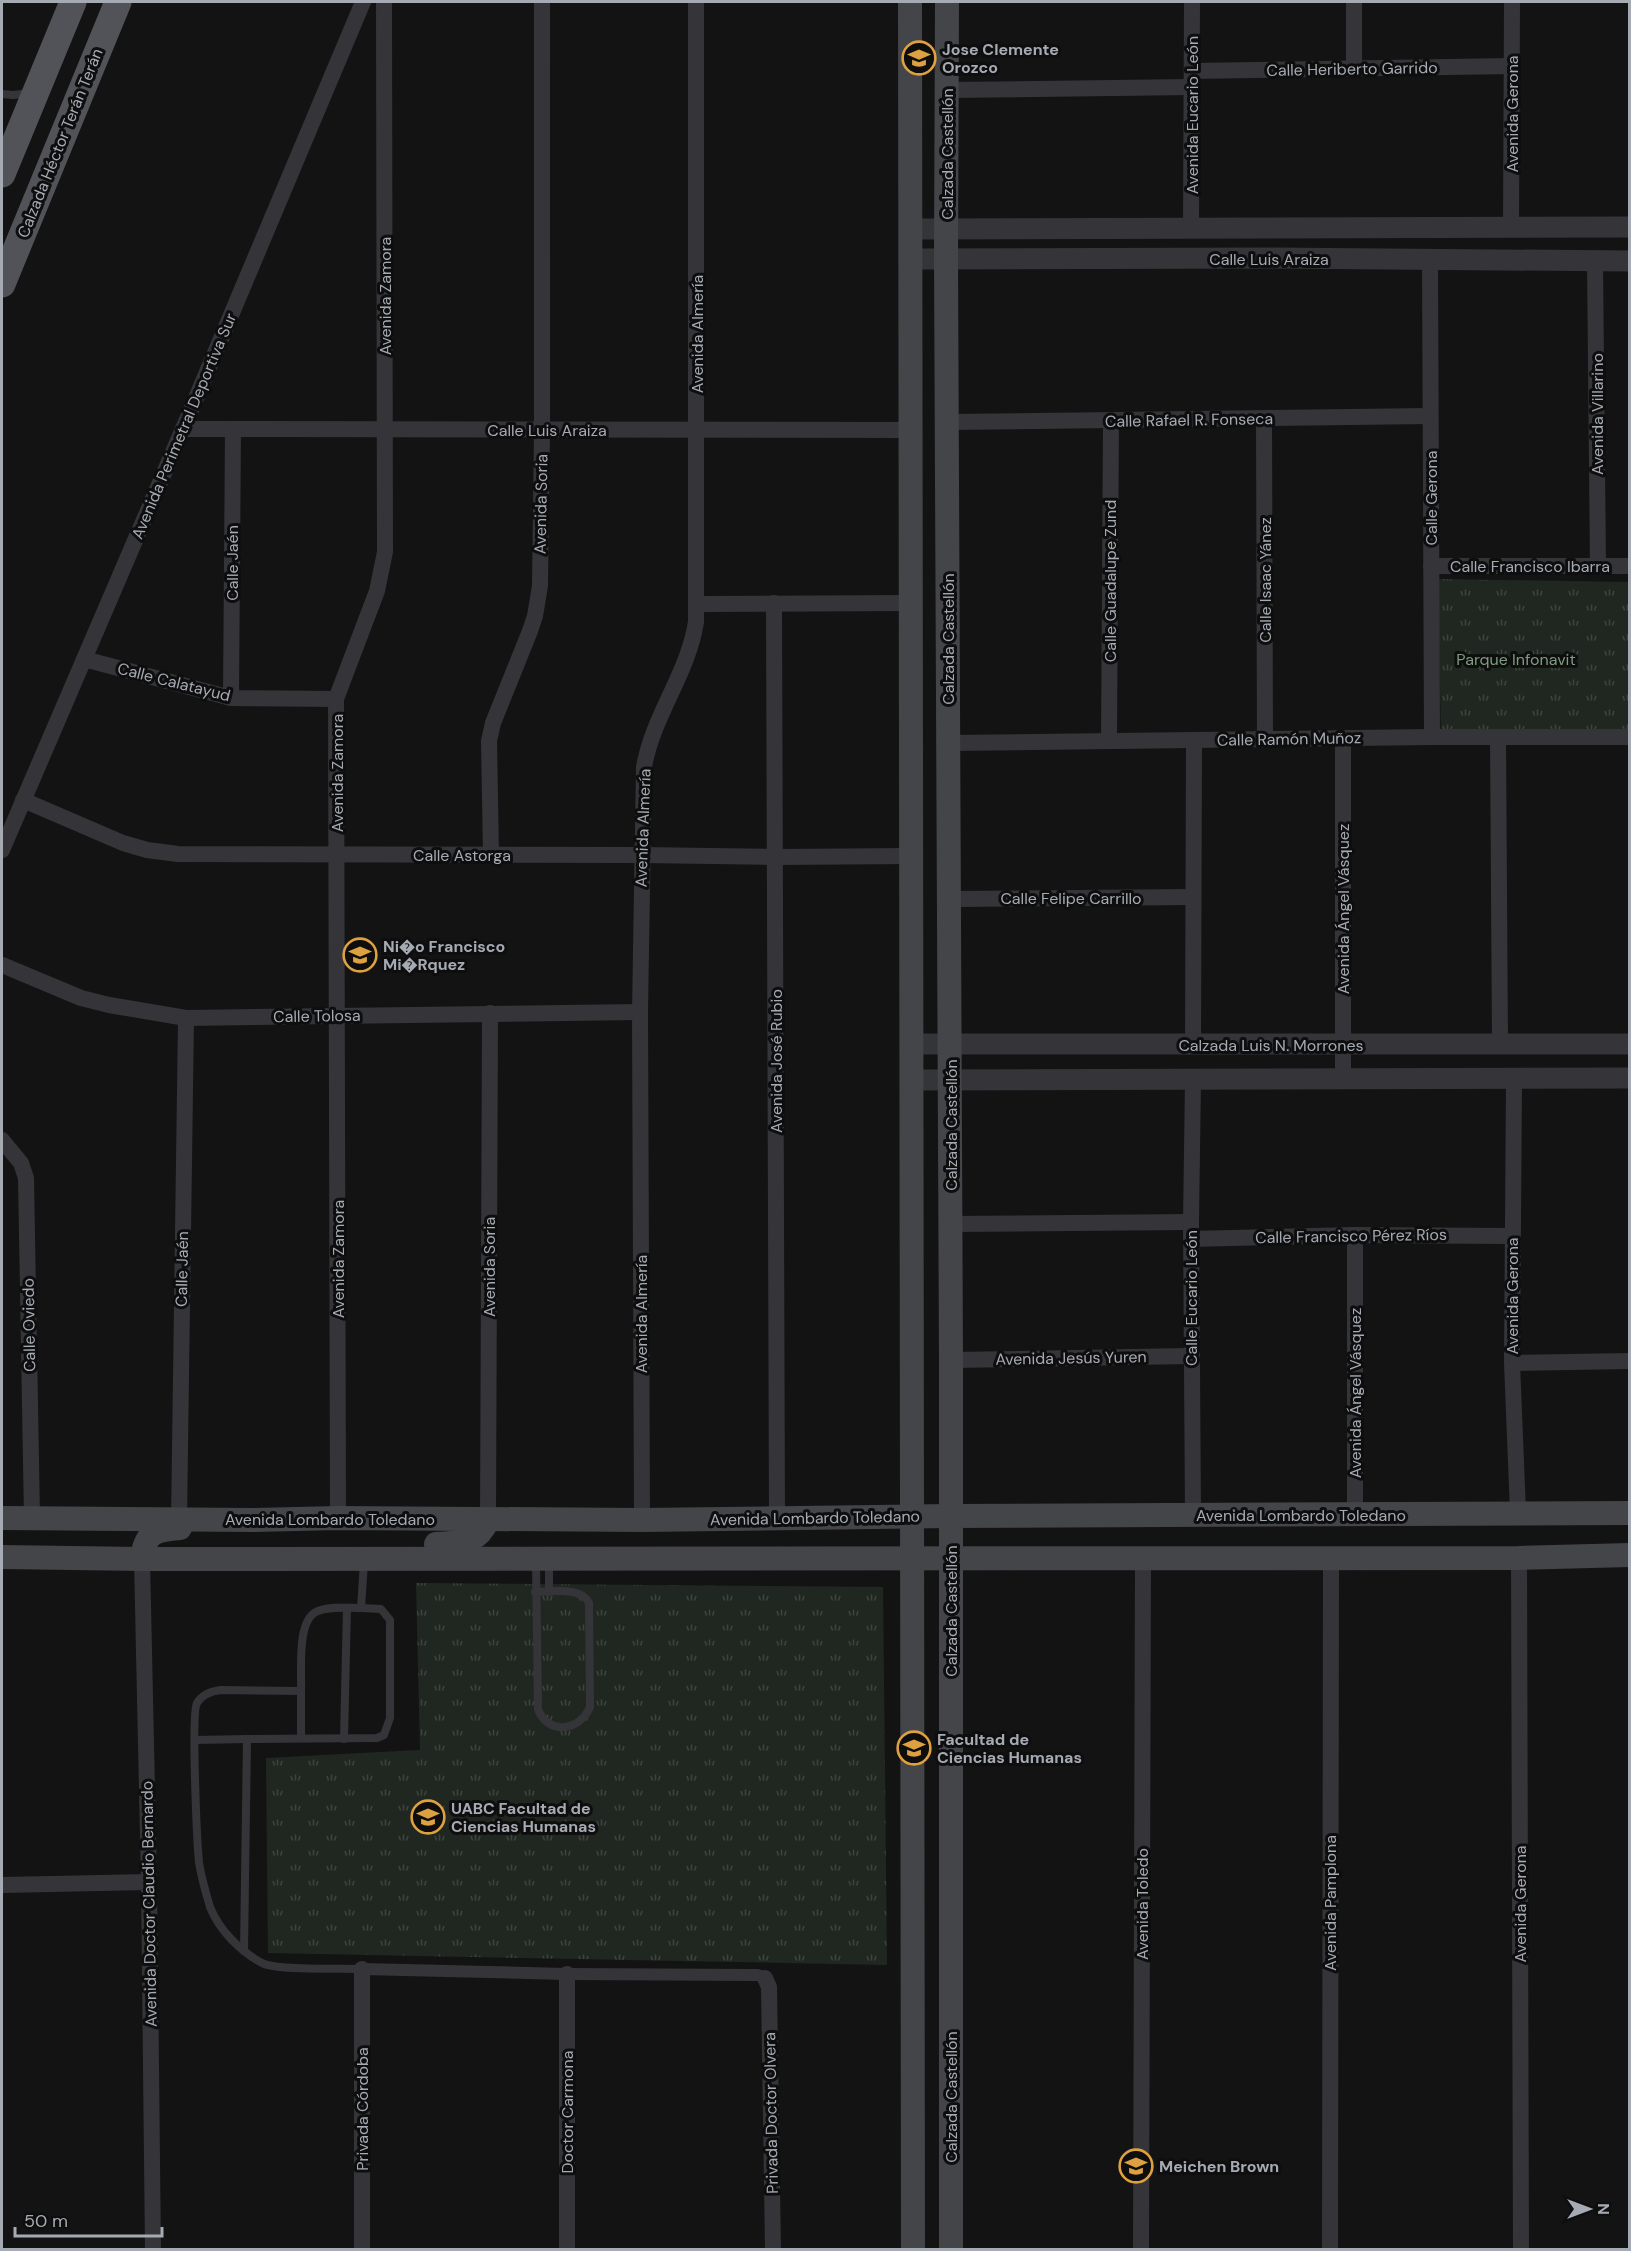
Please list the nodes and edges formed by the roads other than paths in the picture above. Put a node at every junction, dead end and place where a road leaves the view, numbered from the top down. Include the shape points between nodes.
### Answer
1 (73, 2) edge
2 (118, 2) edge
3 (363, 2) edge
4 (384, 2) edge
5 (542, 2) edge
6 (696, 2) edge
7 (910, 2) edge
8 (947, 2) edge
9 (1192, 2) edge
10 (1354, 2) edge
11 (1512, 2) edge
12 (1512, 66) junction
13 (1354, 69) junction
14 (1192, 79) junction
15 (947, 90) junction
16 (36, 92) junction
17 (2, 94) edge
18 (2, 174) edge
19 (1272, 227) junction
20 (1511, 227) junction
21 (1629, 227) edge
22 (1191, 228) junction
23 (909, 229) junction
24 (947, 229) junction
25 (2, 256) edge
26 (1273, 258) junction
27 (909, 259) junction
28 (946, 259) junction
29 (1430, 260) junction
30 (1629, 261) edge
31 (1595, 262) junction
32 (2, 284) edge
33 (1430, 416) junction
34 (1264, 419) junction
35 (1110, 421) junction
36 (948, 422) junction
37 (183, 429) junction
38 (233, 429) junction
39 (386, 430) junction
40 (697, 430) junction
41 (910, 430) junction
42 (542, 431) junction
43 (1431, 566) junction
44 (1598, 566) junction
45 (1629, 566) edge
46 (774, 603) junction
47 (910, 603) junction
48 (697, 604) junction
49 (84, 659) junction
50 (231, 698) junction
51 (336, 699) junction
52 (1432, 737) junction
53 (1498, 737) junction
54 (1629, 737) edge
55 (1343, 739) junction
56 (1194, 740) junction
57 (1265, 740) junction
58 (1108, 741) junction
59 (948, 743) junction
60 (23, 800) junction
61 (2, 850) edge
62 (337, 855) junction
63 (491, 855) junction
64 (641, 855) junction
65 (911, 856) junction
66 (775, 857) junction
67 (1192, 897) junction
68 (950, 899) junction
69 (2, 965) edge
70 (640, 1012) junction
71 (490, 1013) junction
72 (337, 1016) junction
73 (186, 1018) junction
74 (913, 1044) junction
75 (951, 1044) junction
76 (1344, 1044) junction
77 (1500, 1044) junction
78 (1629, 1044) edge
79 (1192, 1046) junction
80 (1629, 1078) edge
81 (1514, 1079) junction
82 (913, 1080) junction
83 (950, 1080) junction
84 (1193, 1080) junction
85 (1343, 1080) junction
86 (2, 1140) edge
87 (951, 1224) junction
88 (1191, 1230) junction
89 (1355, 1235) junction
90 (1512, 1236) junction
91 (1191, 1356) junction
92 (951, 1360) junction
93 (1629, 1362) edge
94 (1512, 1363) junction
95 (1518, 1512) junction
96 (1629, 1514) edge
97 (1192, 1515) junction
98 (1355, 1515) junction
99 (951, 1516) junction
100 (913, 1517) junction
101 (2, 1518) edge
102 (32, 1518) junction
103 (338, 1518) junction
104 (179, 1520) junction
105 (251, 1520) junction
106 (488, 1520) junction
107 (642, 1520) junction
108 (777, 1520) junction
109 (1629, 1555) edge
110 (2, 1557) edge
111 (913, 1557) junction
112 (951, 1557) junction
113 (1331, 1557) junction
114 (364, 1558) junction
115 (543, 1558) junction
116 (1143, 1558) junction
117 (1520, 1558) junction
118 (142, 1559) junction
119 (535, 1592) junction
120 (549, 1592) junction
121 (346, 1608) junction
122 (361, 1608) junction
123 (301, 1691) junction
124 (301, 1738) junction
125 (247, 1739) junction
126 (344, 1739) junction
127 (195, 1740) junction
128 (149, 1882) junction
129 (2, 1885) edge
130 (244, 1951) junction
131 (362, 1969) junction
132 (567, 1974) junction
133 (765, 1978) joint
134 (153, 2250) edge
135 (362, 2250) edge
136 (567, 2250) edge
137 (773, 2250) edge
138 (913, 2250) edge
139 (951, 2250) edge
140 (1141, 2250) edge
141 (1330, 2250) edge
142 (1521, 2250) edge

1 - 16 main road
2 - 32 main road, Calzada Héctor Terán Terán
3 - 37 street, Avenida Perimetral Deportiva Sur
4 - 39 street, Avenida Zamora
5 - 42 street, Avenida Soria
6 - 40 street, Avenida Almería
7 - 23 main road
8 - 15 main road, Calzada Castellón
9 - 14 street, Avenida Eucario León
10 - 13 street
11 - 12 street, Avenida Gerona
12 - 13 street, Calle Heriberto Garrido
12 - 20 street, Avenida Gerona
13 - 14 street, Calle Heriberto Garrido
14 - 15 street, Calle Heriberto Garrido
14 - 22 street, Avenida Eucario León
15 - 24 main road, Calzada Castellón
16 - 17 lane
16 - 18 main road
18 - 25 main road via 21,188 24,199
19 - 20 street, Calle Luis Araiza
19 - 22 street, Calle Luis Araiza
19 - 26 street
20 - 21 street, Calle Luis Araiza
22 - 24 street, Calle Luis Araiza
23 - 24 street, Calle Luis Araiza
23 - 27 main road
24 - 28 main road, Calzada Castellón
26 - 28 street, Calle Luis Araiza
26 - 29 street, Calle Luis Araiza
27 - 28 street, Calle Luis Araiza
27 - 41 main road
28 - 36 main road, Calzada Castellón
29 - 31 street, Calle Luis Araiza
29 - 33 street, Calle Gerona
30 - 31 street, Calle Luis Araiza
31 - 44 street, Avenida Villarino
33 - 34 street, Calle Rafael R. Fonseca
33 - 43 street, Calle Gerona
34 - 35 street, Calle Rafael R. Fonseca
34 - 57 street, Calle Isaac Yánez
35 - 36 street, Calle Rafael R. Fonseca
35 - 58 street, Calle Guadalupe Zund
36 - 59 main road, Calzada Castellón
37 - 38 street, Calle Luis Araiza
37 - 49 street, Avenida Perimetral Deportiva Sur
38 - 39 street, Calle Luis Araiza
38 - 50 street, Calle Jaén
39 - 42 street, Calle Luis Araiza
39 - 51 street, Avenida Zamora via 382,574
40 - 41 street, Calle Luis Araiza
40 - 42 street, Calle Luis Araiza
40 - 48 street, Avenida Almería
41 - 47 main road
42 - 63 street, Avenida Soria via 540,586 532,624 489,741
43 - 44 street, Calle Francisco Ibarra
43 - 52 street, Calle Gerona
44 - 45 street, Calle Francisco Ibarra
46 - 47 street
46 - 48 street
46 - 66 street, Avenida José Rubio
47 - 65 main road
48 - 64 street, Avenida Almería via 693,642 646,753
49 - 50 street, Calle Calatayud
49 - 60 street, Avenida Perimetral Deportiva Sur
50 - 51 street, Calle Calatayud
51 - 62 street, Avenida Zamora
52 - 53 street, Calle Ramón Muñoz
52 - 55 street, Calle Ramón Muñoz
53 - 54 street, Calle Ramón Muñoz
53 - 77 street
55 - 57 street, Calle Ramón Muñoz
55 - 76 street, Avenida Ángel Vásquez
56 - 57 street, Calle Ramón Muñoz
56 - 58 street, Calle Ramón Muñoz
56 - 67 street
58 - 59 street, Calle Ramón Muñoz
59 - 68 main road, Calzada Castellón
60 - 61 street, Avenida Perimetral Deportiva Sur
60 - 62 street, Calle Astorga via 147,850 178,854
62 - 63 street, Calle Astorga
62 - 72 street, Avenida Zamora
63 - 64 street, Calle Astorga
64 - 66 street, Calle Astorga
64 - 70 street, Avenida Almería
65 - 66 street, Calle Astorga
65 - 74 main road
66 - 108 street, Avenida José Rubio
67 - 68 street, Calle Felipe Carrillo
67 - 79 street
68 - 75 main road, Calzada Castellón
69 - 73 street, Calle Tolosa via 81,998
70 - 71 street, Calle Tolosa
70 - 107 street, Avenida Almería
71 - 72 street, Calle Tolosa
71 - 106 street, Avenida Soria
72 - 73 street, Calle Tolosa
72 - 103 street, Avenida Zamora
73 - 104 street, Calle Jaén
74 - 75 street, Calzada Luis N. Morrones
74 - 82 main road
75 - 79 street, Calzada Luis N. Morrones
75 - 83 main road, Calzada Castellón
76 - 77 street, Calzada Luis N. Morrones
76 - 79 street, Calzada Luis N. Morrones
76 - 85 street, Avenida Ángel Vásquez
77 - 78 street, Calzada Luis N. Morrones
80 - 81 street
81 - 85 street
81 - 90 street, Avenida Gerona
82 - 83 street
82 - 100 main road
83 - 84 street
83 - 87 main road, Calzada Castellón
84 - 85 street
84 - 88 street, Calle Eucario León
86 - 102 street, Calle Oviedo via 21,1164 26,1178
87 - 88 street, Calle Francisco Pérez Ríos
87 - 92 main road, Calzada Castellón
88 - 89 street, Calle Francisco Pérez Ríos
88 - 91 street, Calle Eucario León
89 - 90 street, Calle Francisco Pérez Ríos
89 - 98 street, Avenida Ángel Vásquez
90 - 94 street, Avenida Gerona
91 - 92 street, Avenida Jesús Yuren
91 - 97 street, Calle Eucario León
92 - 99 main road, Calzada Castellón
93 - 94 street
94 - 95 street, Avenida Gerona
95 - 96 main road, Avenida Lombardo Toledano
95 - 98 main road, Avenida Lombardo Toledano
97 - 98 main road, Avenida Lombardo Toledano
97 - 99 main road, Avenida Lombardo Toledano
99 - 100 main road, Avenida Lombardo Toledano
99 - 112 main road, Calzada Castellón
100 - 108 main road, Avenida Lombardo Toledano
100 - 111 main road
101 - 102 main road, Avenida Lombardo Toledano
102 - 104 main road, Avenida Lombardo Toledano
103 - 105 main road, Avenida Lombardo Toledano
103 - 106 main road, Avenida Lombardo Toledano
104 - 105 main road, Avenida Lombardo Toledano
105 - 118 main road via 225,1527 158,1531 146,1539
106 - 107 main road, Avenida Lombardo Toledano
106 - 114 main road via 481,1534 467,1542 394,1548
107 - 108 main road, Avenida Lombardo Toledano
107 - 115 main road via 614,1529 550,1533 540,1544
109 - 117 main road
110 - 118 main road
111 - 112 main road
111 - 115 main road
111 - 138 main road
112 - 116 main road
112 - 139 main road, Calzada Castellón
113 - 116 main road
113 - 117 main road
113 - 141 street, Avenida Pamplona
114 - 115 main road
114 - 118 main road
114 - 122 lane
115 - 119 lane
115 - 120 lane
116 - 140 street, Avenida Toledo
117 - 142 street, Avenida Gerona
118 - 128 street, Avenida Doctor Claudio Bernardo
119 - 120 lane
119 - 120 lane via 538,1709 551,1725 567,1727 582,1720 590,1707 590,1607 580,1593
121 - 122 lane
121 - 123 lane via 321,1609 307,1619
121 - 126 lane
122 - 126 lane via 381,1609 390,1620 390,1718 381,1737
123 - 124 lane
123 - 127 lane via 209,1693 196,1707
124 - 125 lane
124 - 126 lane
125 - 127 lane
125 - 130 lane
127 - 130 lane via 199,1863 219,1924
128 - 129 street
128 - 134 street, Avenida Doctor Claudio Bernardo
130 - 131 lane via 269,1966
131 - 132 street
131 - 135 street, Privada Córdoba
132 - 133 street
132 - 136 street, Doctor Carmona
133 - 137 street, Privada Doctor Olvera via 769,1987

